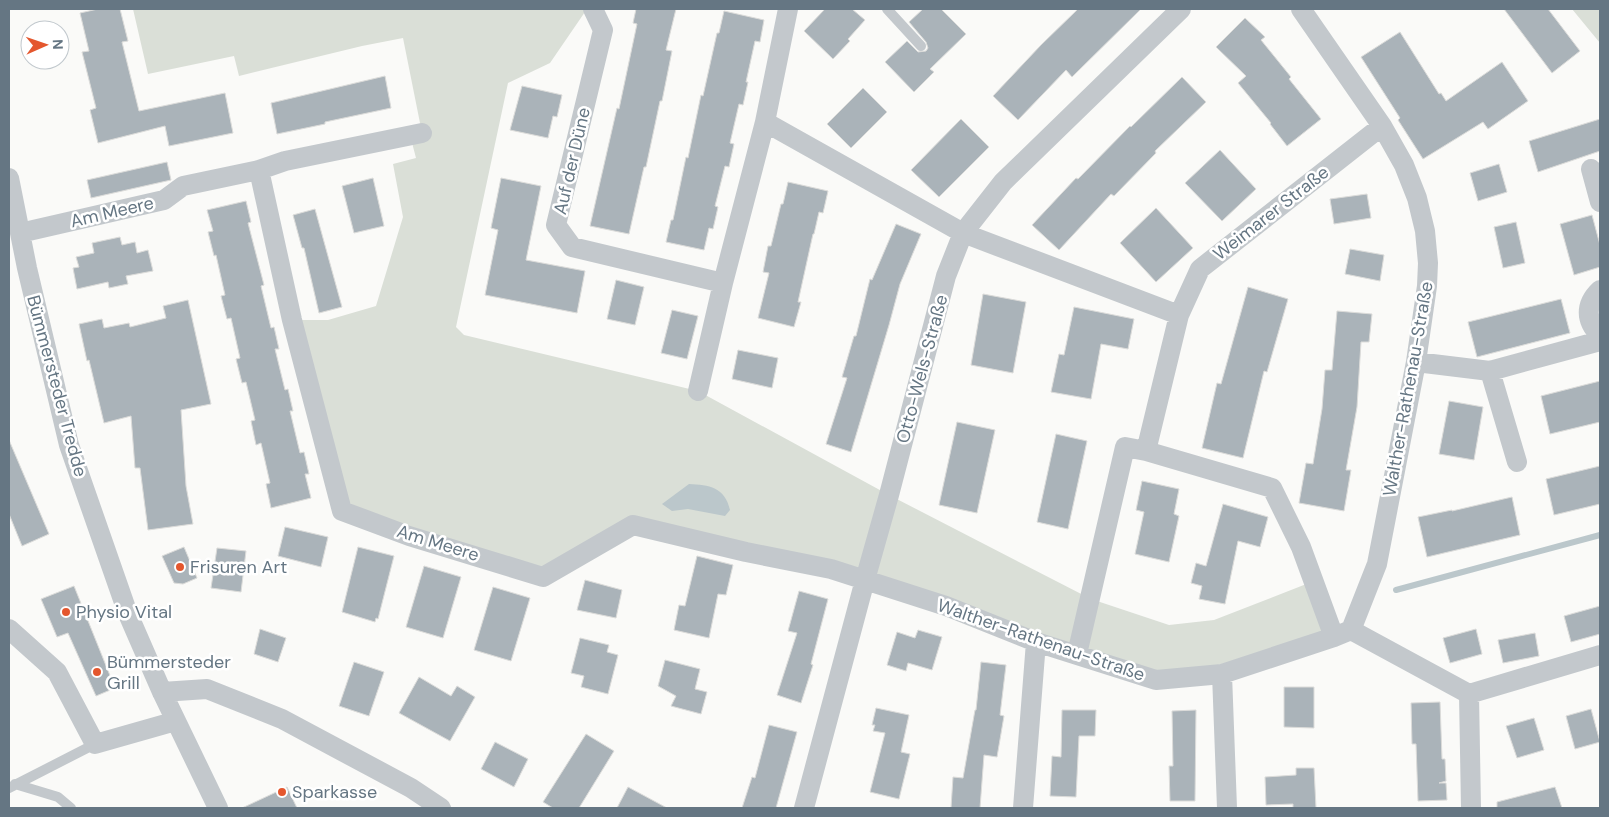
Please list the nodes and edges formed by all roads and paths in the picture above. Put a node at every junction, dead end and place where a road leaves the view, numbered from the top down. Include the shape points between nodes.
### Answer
1 (593, 9) edge
2 (788, 9) edge
3 (887, 9) edge
4 (1181, 9) edge
5 (1302, 9) edge
6 (922, 46) dead end
7 (765, 122) junction
8 (1382, 126) junction
9 (422, 133) dead end
10 (1591, 169) dead end
11 (259, 170) junction
12 (9, 178) edge
13 (1600, 202) edge
14 (20, 233) junction
15 (964, 233) junction
16 (723, 283) junction
17 (1600, 290) edge
18 (1179, 315) junction
19 (1600, 335) edge
20 (1600, 341) edge
21 (1416, 362) junction
22 (1490, 371) junction
23 (698, 391) dead end
24 (1146, 451) junction
25 (1517, 462) dead end
26 (865, 580) junction
27 (9, 629) edge
28 (1343, 633) junction
29 (1036, 642) junction
30 (1078, 654) junction
31 (1600, 655) edge
32 (1222, 674) junction
33 (162, 692) junction
34 (1469, 694) junction
35 (176, 721) junction
36 (96, 744) junction
37 (12, 786) edge
38 (71, 808) edge
39 (218, 808) edge
40 (441, 808) edge
41 (804, 808) edge
42 (1023, 808) edge
43 (1227, 808) edge
44 (1471, 808) edge

1 - 16 street, Auf der Düne via 603,30 556,225 572,247
2 - 7 street
3 - 6 lane
4 - 15 street, Otto-Wels-Straße via 1003,182
5 - 8 street, Walther-Rathenau-Straße
7 - 15 street
7 - 16 street
8 - 18 street, Weimarer Straße via 1200,269
8 - 21 street, Walther-Rathenau-Straße via 1404,164 1425,231 1427,286
9 - 11 street, Am Meere via 285,160
10 - 13 street
11 - 14 street, Am Meere via 183,186 164,200
11 - 26 street, Am Meere via 292,320 342,511 409,536 543,577 632,525 831,569
12 - 14 street, Bümmersteder Tredde
14 - 33 street, Bümmersteder Tredde via 69,445 128,614
15 - 18 street
15 - 26 street, Otto-Wels-Straße via 946,276
16 - 23 street
17 - 19 street via 1594,296 1588,313 1590,322
18 - 24 street, Weimarer Straße
20 - 22 street
21 - 22 street
21 - 28 street, Walther-Rathenau-Straße via 1377,564
22 - 25 street
24 - 28 street via 1272,488
24 - 30 street via 1125,447
26 - 29 street, Walther-Rathenau-Straße via 946,606
26 - 41 street, Otto-Wels-Straße
27 - 36 street via 57,672
28 - 32 street, Walther-Rathenau-Straße
28 - 34 street
29 - 30 street, Walther-Rathenau-Straße
29 - 42 street
30 - 32 street, Walther-Rathenau-Straße via 1156,680
31 - 34 street
32 - 43 street
33 - 35 street, Bümmersteder Tredde
33 - 40 street via 207,689 282,719 412,788
34 - 44 street
35 - 36 street
35 - 39 street, Bümmersteder Tredde
36 - 37 lane
37 - 38 lane via 58,797

